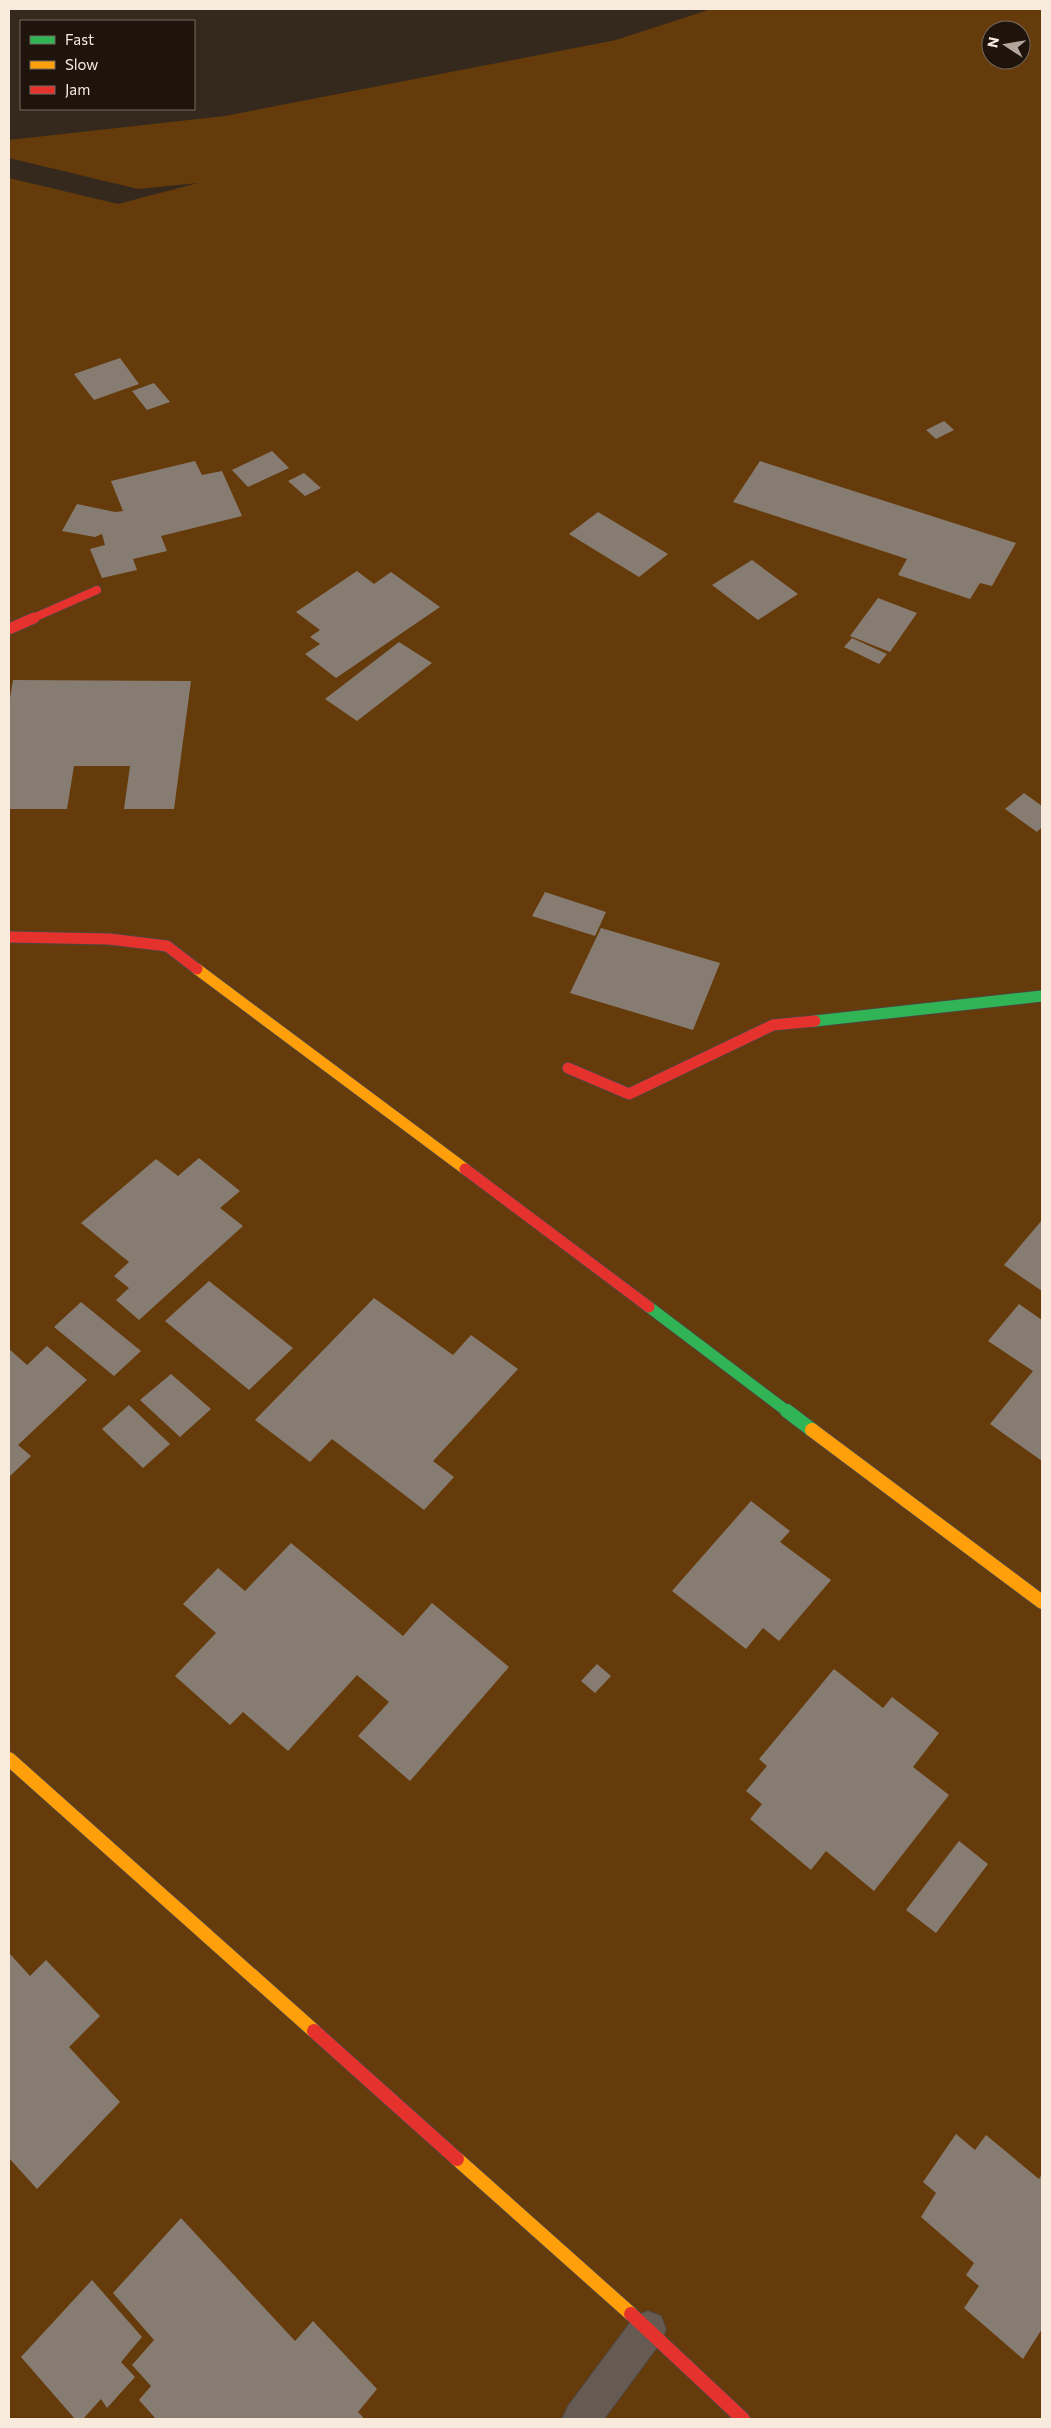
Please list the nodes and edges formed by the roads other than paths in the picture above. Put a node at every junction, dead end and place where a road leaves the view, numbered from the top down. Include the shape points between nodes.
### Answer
1 (97, 590) dead end
2 (9, 629) edge
3 (9, 937) edge
4 (1042, 996) edge
5 (568, 1068) dead end
6 (1042, 1602) edge
7 (9, 1759) edge
8 (648, 2329) junction
9 (581, 2419) edge
10 (743, 2419) edge

1 - 2 street
3 - 6 street via 109,938 166,946
4 - 5 street via 773,1025 629,1094
7 - 8 street
8 - 9 street
8 - 10 street

